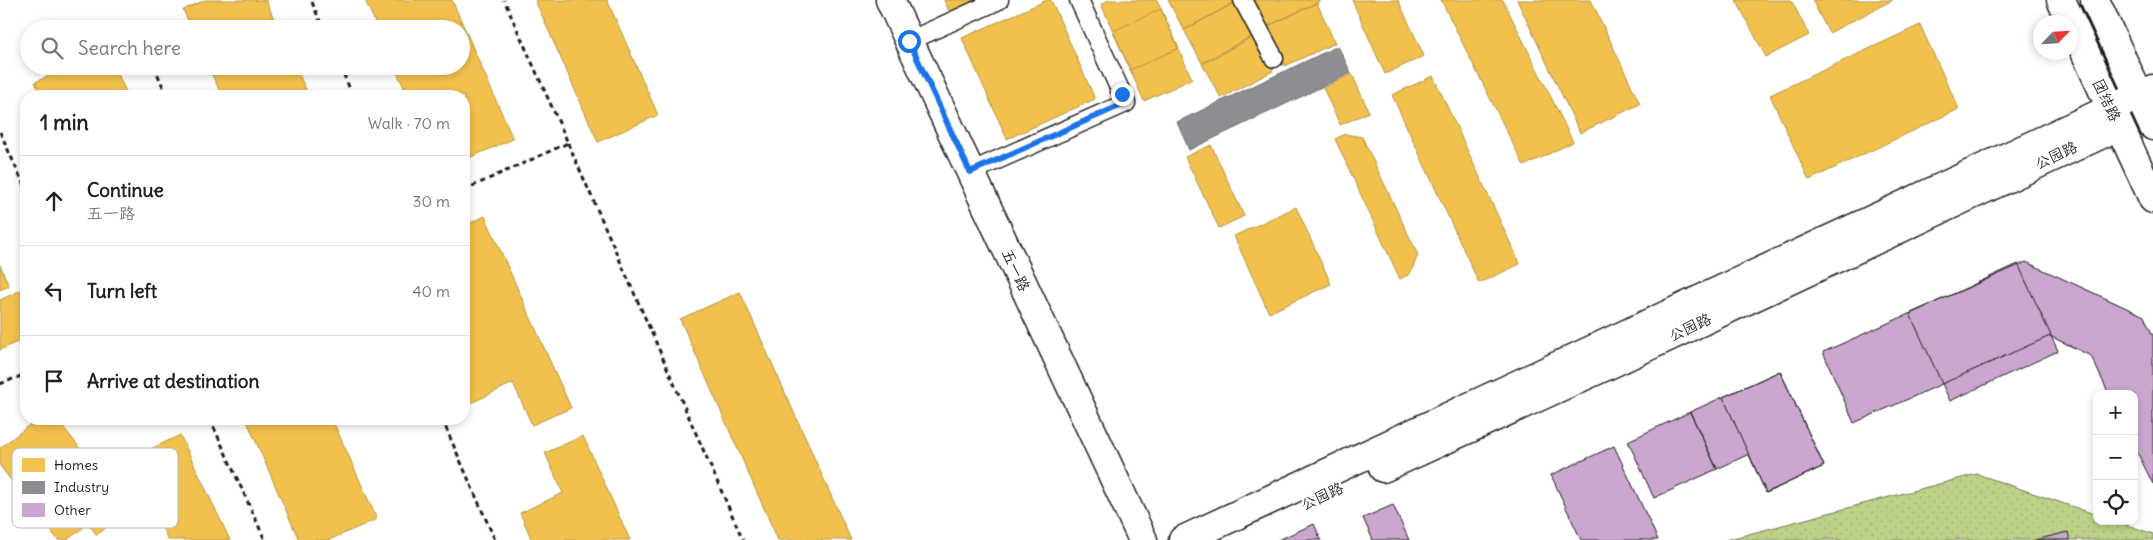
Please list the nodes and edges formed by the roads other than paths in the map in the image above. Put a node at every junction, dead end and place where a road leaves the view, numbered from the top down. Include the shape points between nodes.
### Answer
1 (890, 0) edge
2 (999, 0) edge
3 (1079, 0) edge
4 (1243, 0) edge
5 (2061, 0) edge
6 (2095, 0) edge
7 (909, 41) junction
8 (1274, 58) dead end
9 (2149, 107) edge
10 (2115, 117) junction
11 (970, 172) junction
12 (2153, 199) edge
13 (1143, 540) edge
14 (1182, 540) edge
15 (1225, 540) edge

1 - 7 street, 五一路
2 - 7 lane
3 - 11 lane via 1126,103
4 - 8 lane
5 - 10 street, 团结路
6 - 9 street, 团结路
7 - 11 street, 五一路
9 - 10 street, 公园路
10 - 12 street, 团结路
10 - 14 street
10 - 15 street, 公园路 via 1606,366
11 - 13 street, 五一路

